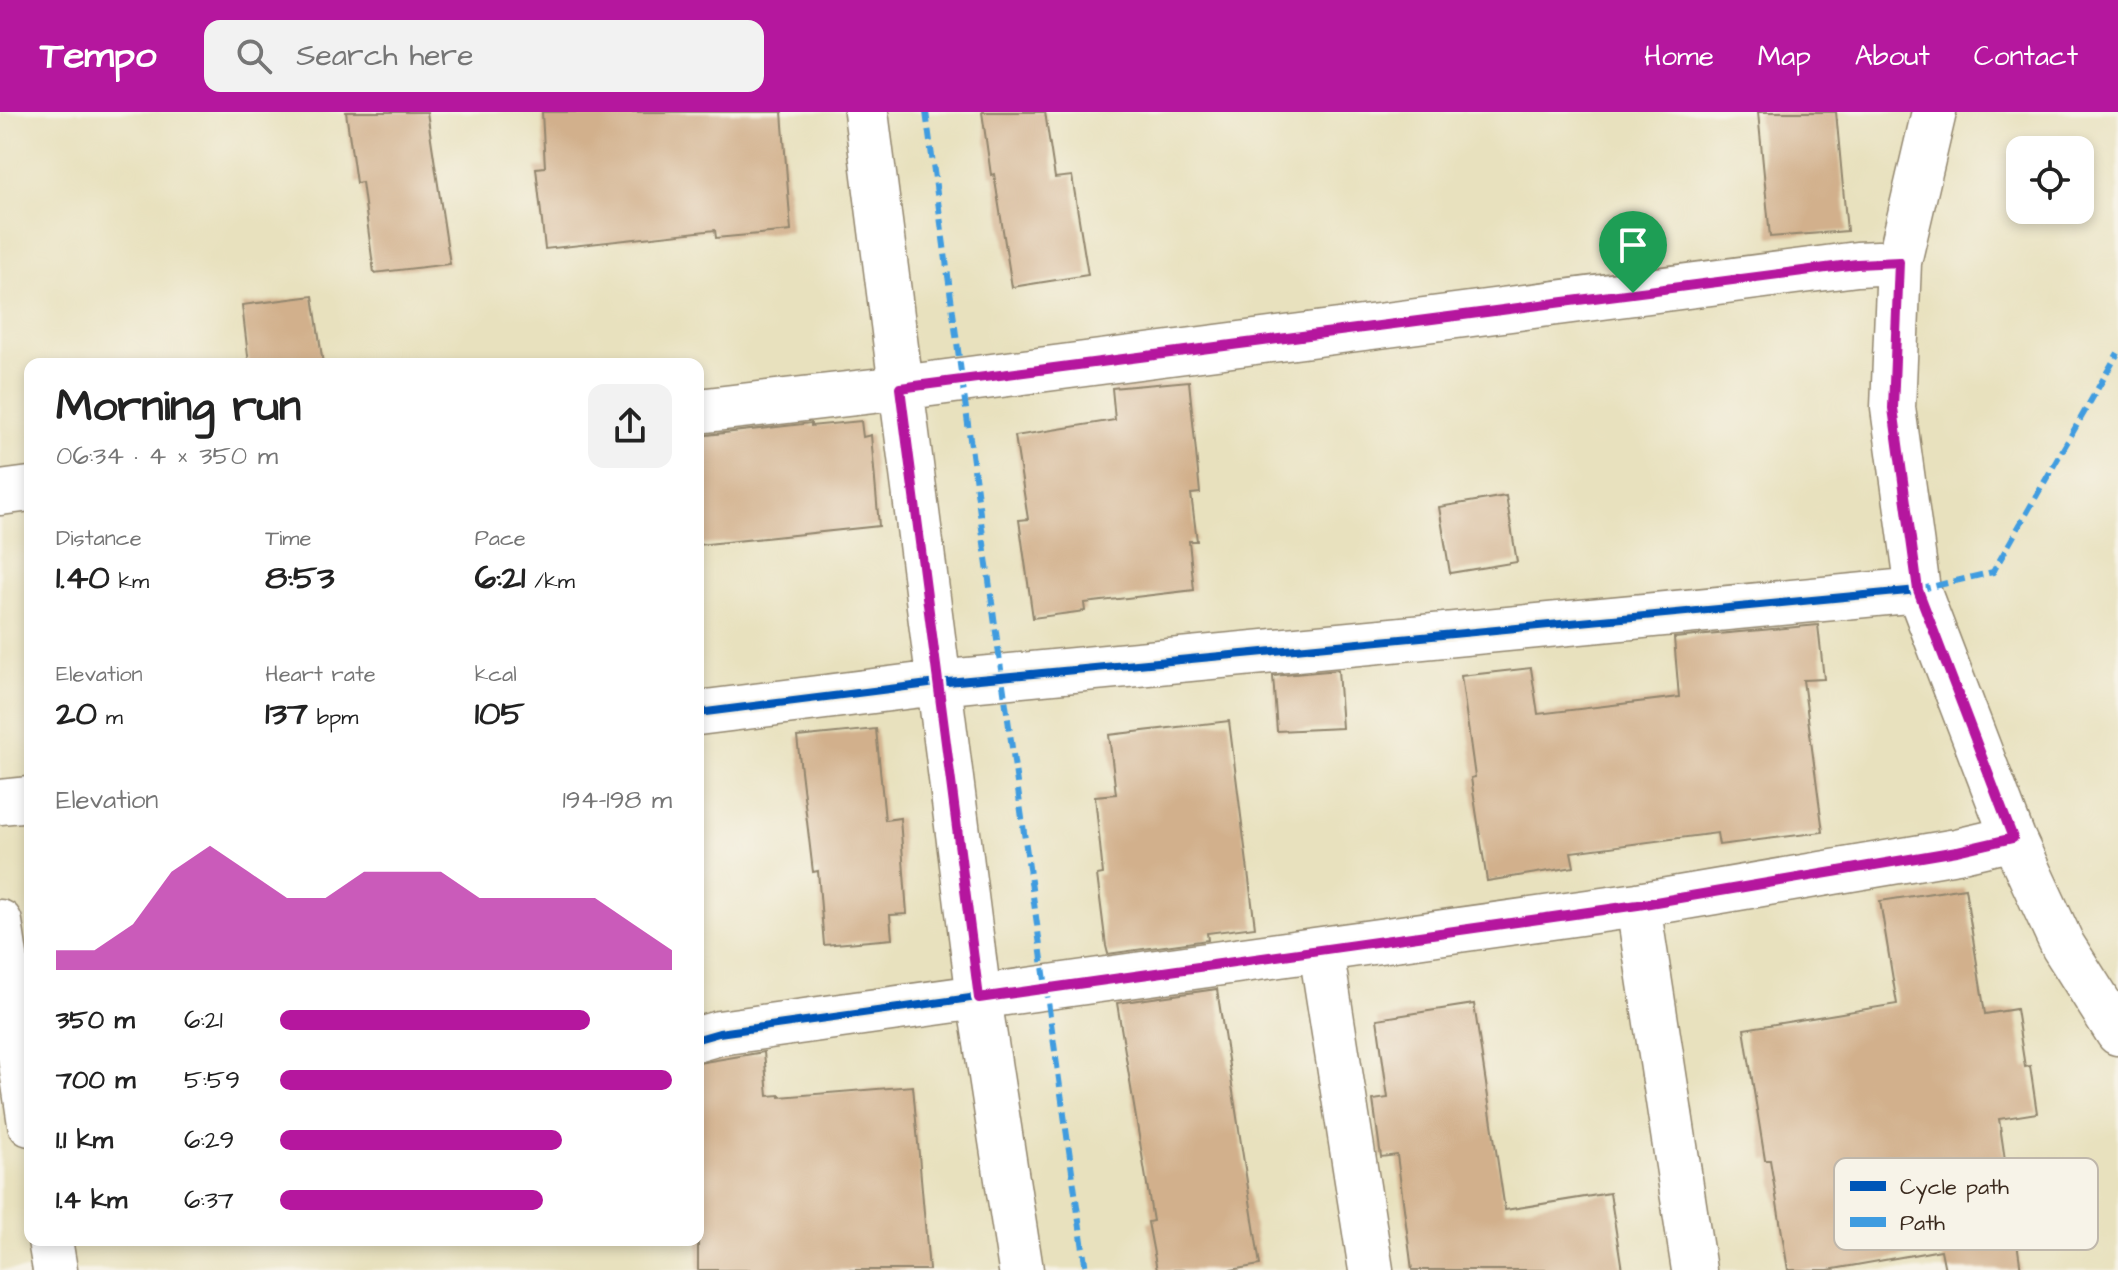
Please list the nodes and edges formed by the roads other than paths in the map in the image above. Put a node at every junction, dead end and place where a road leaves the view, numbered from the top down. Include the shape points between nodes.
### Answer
1 (866, 112) edge
2 (1934, 112) edge
3 (1899, 262) junction
4 (900, 388) junction
5 (704, 410) edge
6 (24, 490) edge
7 (0, 493) edge
8 (1918, 590) junction
9 (937, 683) junction
10 (704, 712) edge
11 (24, 800) edge
12 (0, 802) edge
13 (2013, 838) junction
14 (1638, 905) junction
15 (0, 922) edge
16 (1321, 950) junction
17 (979, 998) junction
18 (2118, 1033) edge
19 (704, 1037) edge
20 (24, 1084) edge
21 (51, 1246) edge
22 (55, 1270) edge
23 (1021, 1270) edge
24 (1371, 1270) edge
25 (1694, 1270) edge

1 - 4 street
2 - 3 street
3 - 4 street
3 - 8 street via 1893,408
4 - 5 street
4 - 9 street
6 - 7 street
8 - 9 street
8 - 13 street
9 - 10 street
9 - 17 street
11 - 12 street
13 - 14 street
13 - 18 street via 2063,946
14 - 16 street
14 - 25 street
15 - 20 street
16 - 17 street
16 - 24 street
17 - 19 street
17 - 23 street
21 - 22 street

